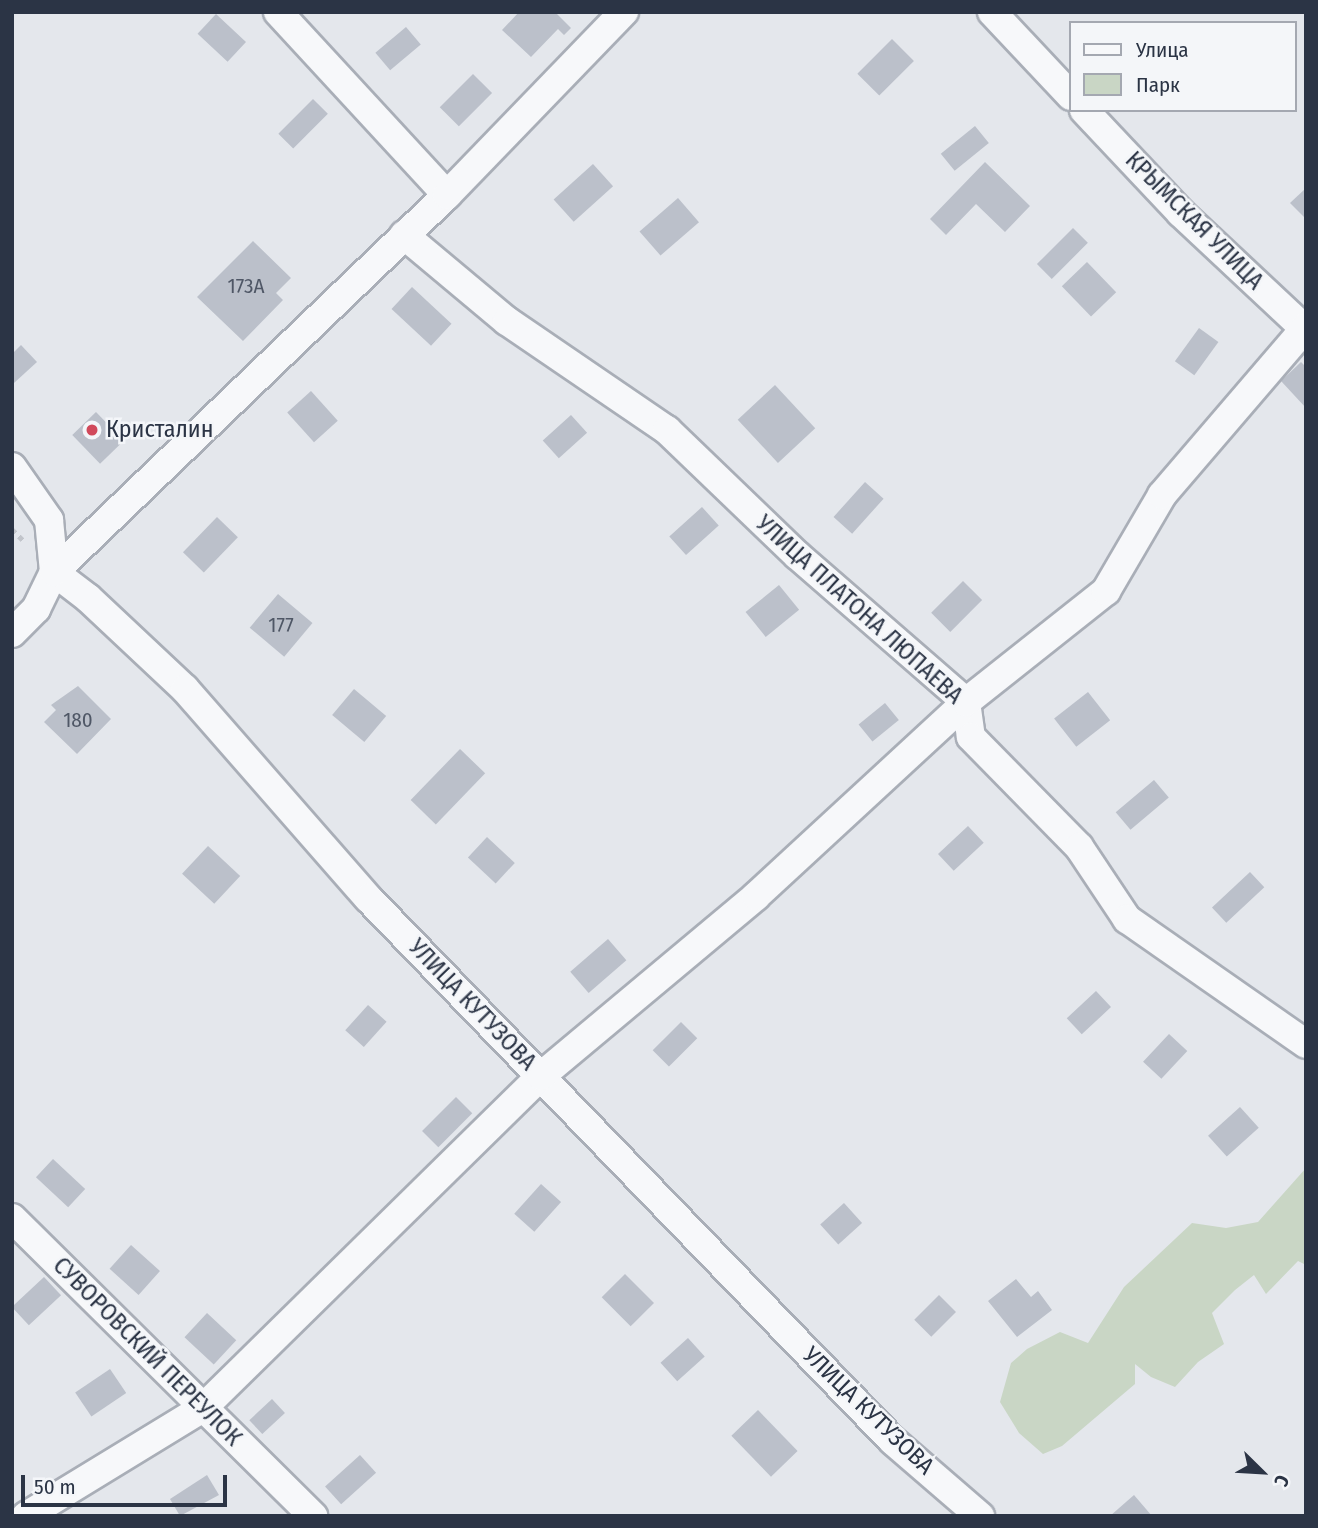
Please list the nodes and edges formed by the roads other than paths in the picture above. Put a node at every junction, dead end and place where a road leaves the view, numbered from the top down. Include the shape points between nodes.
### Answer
1 (278, 12) edge
2 (624, 12) edge
3 (992, 12) edge
4 (1070, 95) edge
5 (1086, 112) edge
6 (447, 194) junction
7 (404, 235) junction
8 (1305, 328) edge
9 (12, 467) edge
10 (54, 572) junction
11 (12, 633) edge
12 (966, 702) junction
13 (1306, 1044) edge
14 (541, 1076) junction
15 (12, 1218) edge
16 (202, 1408) junction
17 (26, 1516) edge
18 (313, 1516) edge
19 (980, 1516) edge

1 - 6 street
2 - 6 street
3 - 4 street
5 - 8 street, КРЫМСКАЯ УЛИЦА via 1181,213
6 - 7 street
7 - 10 street
7 - 12 street, УЛИЦА ПЛАТОНА ЛЮПАЕВА via 506,321 667,430 797,555
8 - 12 street via 1162,495 1107,591
9 - 10 street via 49,520
10 - 11 street via 36,609
10 - 14 street, УЛИЦА КУТУЗОВА via 185,689 368,898
12 - 13 street, УЛИЦА ПЛАТОНА ЛЮПАЕВА via 971,737 1079,847 1127,919
12 - 14 street via 756,896
14 - 16 street
14 - 19 street, УЛИЦА КУТУЗОВА via 893,1441
15 - 16 street, СУВОРОВСКИЙ ПЕРЕУЛОК
16 - 17 street
16 - 18 street, СУВОРОВСКИЙ ПЕРЕУЛОК

